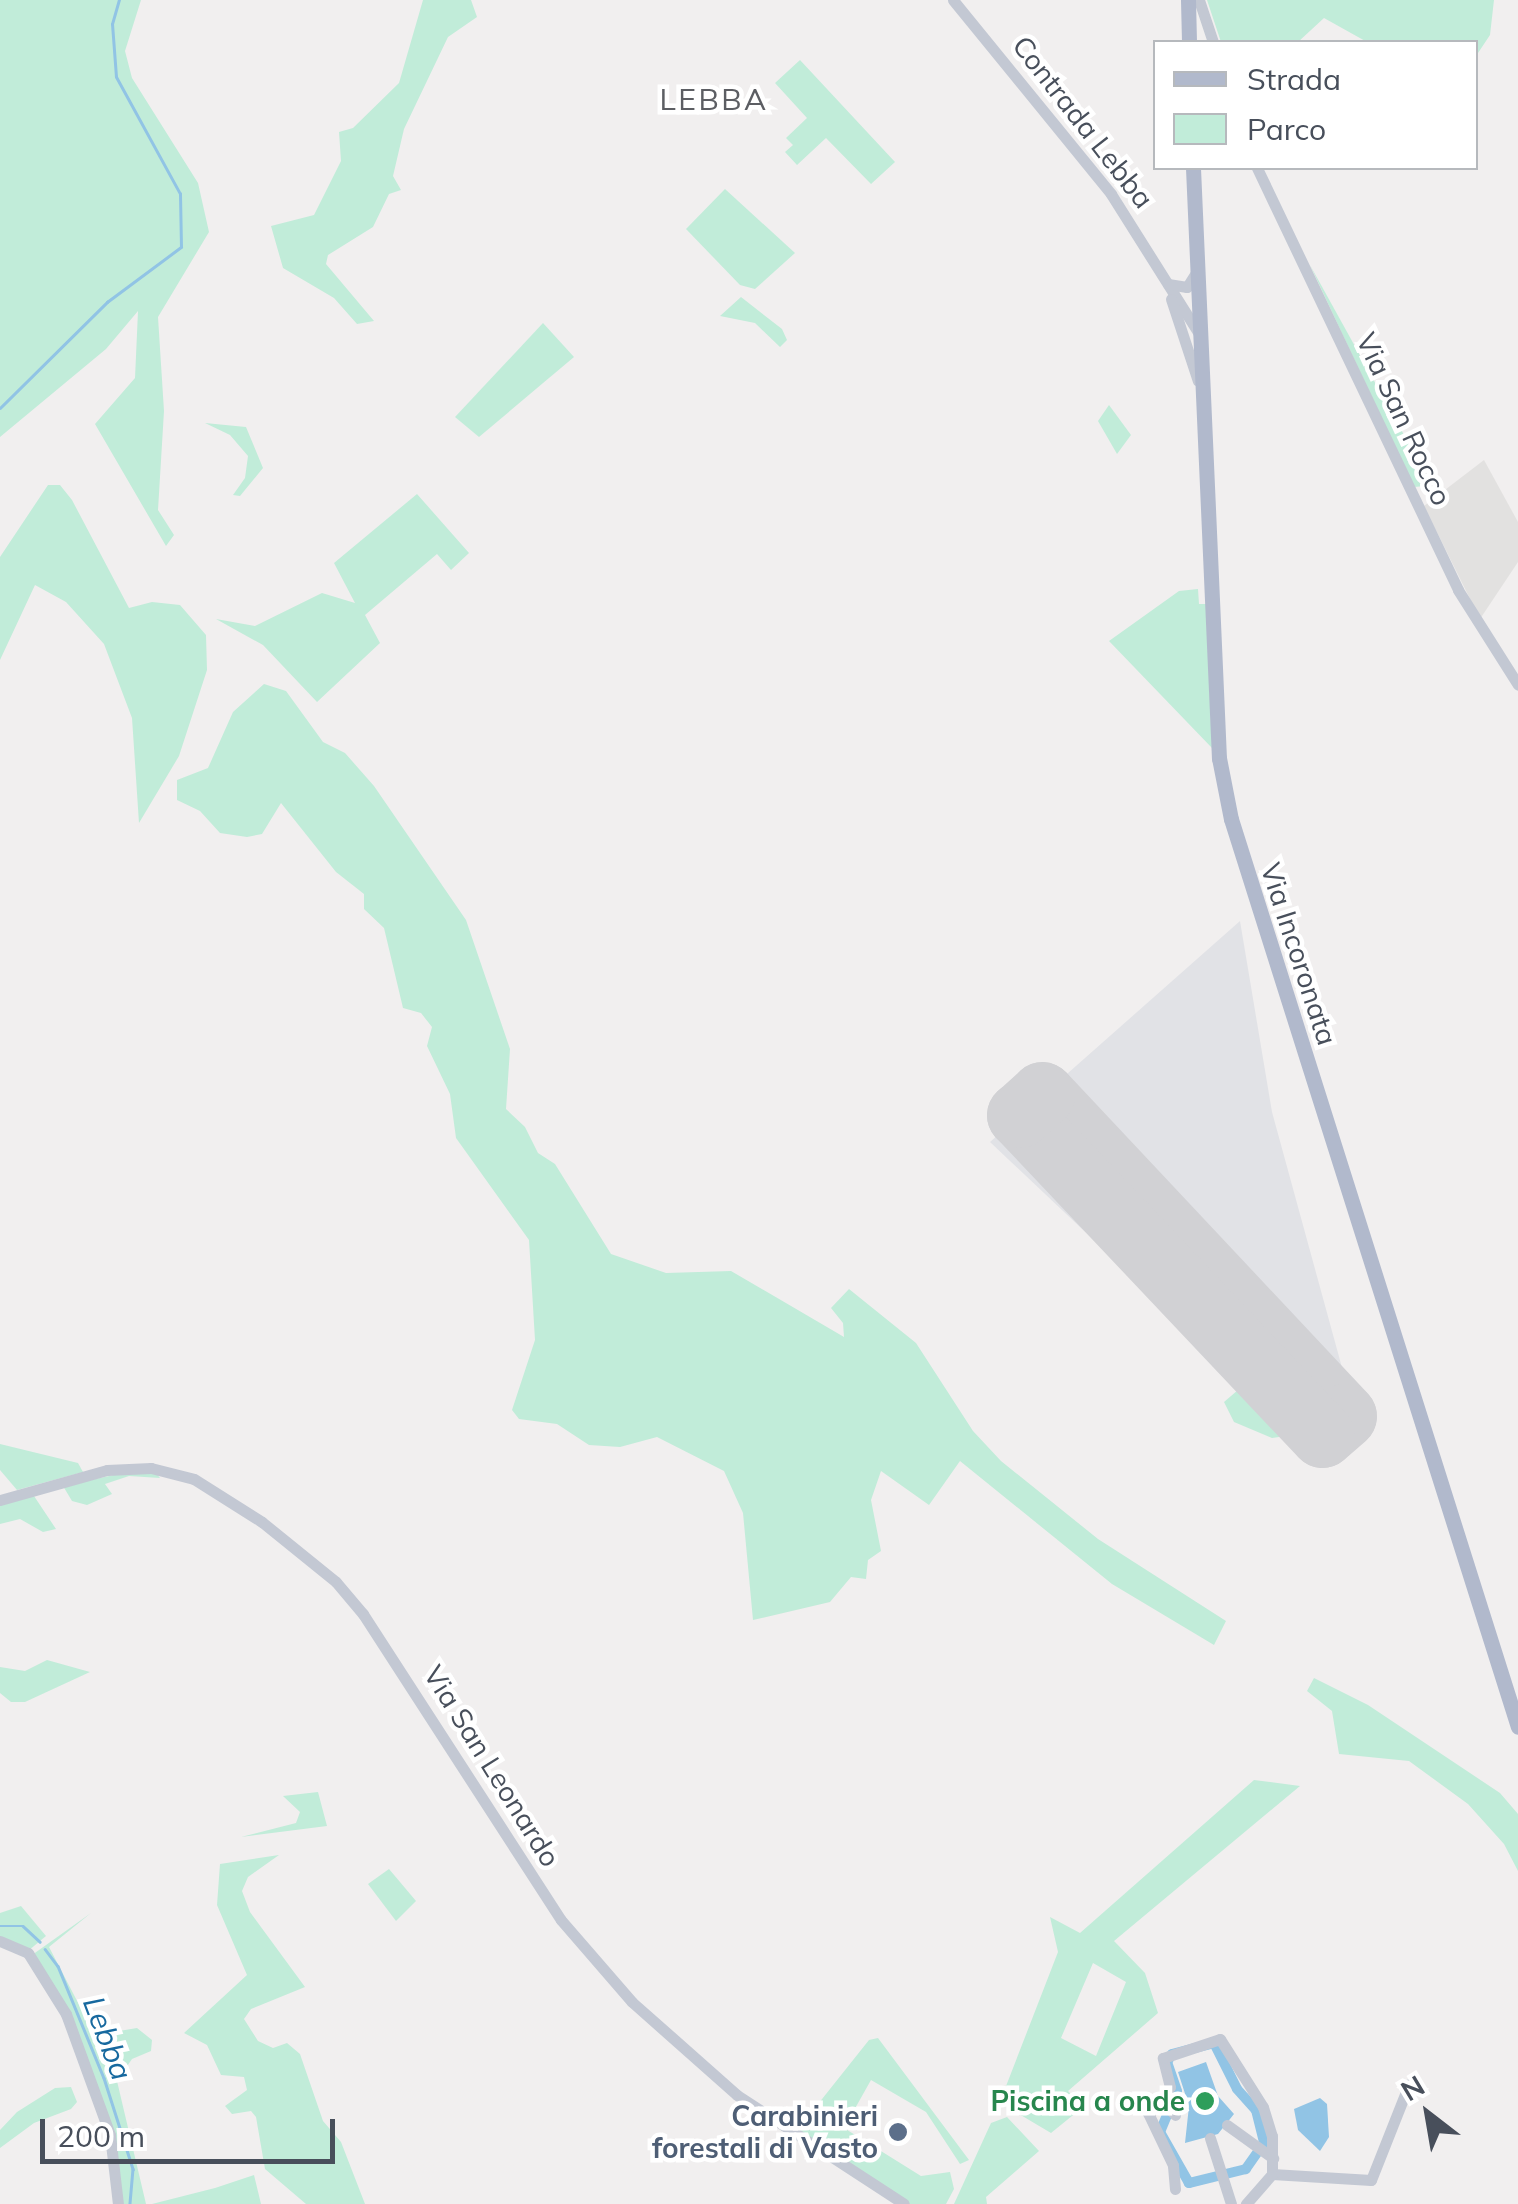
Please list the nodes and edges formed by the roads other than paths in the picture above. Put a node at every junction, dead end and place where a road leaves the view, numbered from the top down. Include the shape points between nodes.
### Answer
1 (953, 0) edge
2 (1188, 0) edge
3 (1199, 0) edge
4 (1189, 40) edge
5 (1213, 40) edge
6 (1193, 170) edge
7 (1258, 170) edge
8 (1197, 272) junction
9 (1164, 281) junction
10 (1176, 316) junction
11 (1200, 335) junction
12 (1201, 390) junction
13 (1518, 685) edge
14 (0, 1500) edge
15 (1518, 1727) edge
16 (0, 1941) edge
17 (1409, 2084) dead end
18 (1227, 2125) dead end
19 (1210, 2138) dead end
20 (1273, 2158) junction
21 (1272, 2174) junction
22 (1175, 2188) dead end
23 (1229, 2198) edge
24 (118, 2204) edge
25 (904, 2204) edge
26 (1246, 2204) edge

1 - 9 street, Contrada Lebba via 1111,194
2 - 4 main road
3 - 5 street
6 - 8 main road, Via Incoronata
7 - 13 street, Via San Rocco via 1458,590
8 - 9 street via 1181,290
8 - 11 main road, Via Incoronata
9 - 10 street
9 - 11 street
10 - 11 street
10 - 12 street
11 - 12 main road, Via Incoronata
12 - 15 main road, Via Incoronata via 1219,758 1231,819
14 - 25 street, Via San Leonardo via 107,1470 151,1468 194,1479 292,1546 336,1582 371,1624 560,1920 632,2002 737,2095
16 - 24 street via 28,1953 66,2014 110,2135
17 - 21 street via 1371,2180
18 - 20 street
19 - 23 street
20 - 21 street
20 - 22 street via 1269,2120 1220,2039 1172,2049 1163,2058 1167,2094 1148,2113 1173,2165
21 - 26 street

